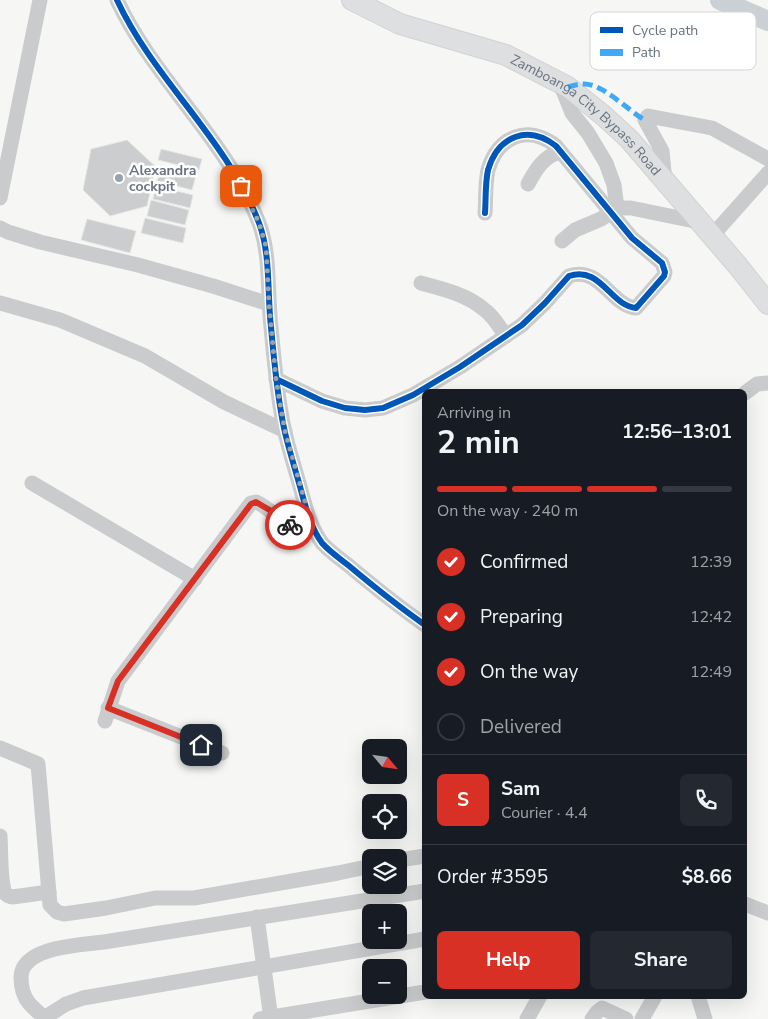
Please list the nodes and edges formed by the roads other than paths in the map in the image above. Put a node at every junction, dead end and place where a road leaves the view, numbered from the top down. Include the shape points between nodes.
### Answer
1 (38, 0) edge
2 (117, 0) edge
3 (352, 0) edge
4 (560, 83) junction
5 (7, 126) edge
6 (560, 152) junction
7 (762, 156) edge
8 (768, 173) edge
9 (665, 182) junction
10 (528, 184) dead end
11 (757, 186) junction
12 (0, 198) edge
13 (614, 211) junction
14 (485, 213) dead end
15 (0, 228) edge
16 (706, 229) junction
17 (562, 241) dead end
18 (421, 283) dead end
19 (0, 303) edge
20 (269, 304) junction
21 (768, 304) edge
22 (506, 336) junction
23 (276, 379) junction
24 (768, 383) edge
25 (423, 389) edge
26 (422, 390) edge
27 (747, 392) edge
28 (285, 431) junction
29 (32, 483) dead end
30 (313, 530) junction
31 (195, 579) junction
32 (422, 624) edge
33 (0, 748) edge
34 (222, 753) dead end
35 (0, 836) edge
36 (422, 856) edge
37 (407, 859) edge
38 (362, 868) edge
39 (422, 891) edge
40 (49, 892) junction
41 (747, 905) edge
42 (768, 913) edge
43 (257, 917) junction
44 (422, 940) edge
45 (263, 967) junction
46 (422, 992) edge
47 (538, 999) edge
48 (653, 999) edge
49 (699, 999) edge
50 (45, 1018) edge
51 (267, 1018) edge
52 (527, 1019) edge
53 (592, 1019) edge
54 (626, 1019) edge
55 (642, 1019) edge
56 (705, 1019) edge

1 - 5 street
2 - 20 street via 130,27 164,78 197,119 248,199 266,246
3 - 4 main road, Zamboanga City Bypass Road via 400,24 506,55
4 - 9 main road, Zamboanga City Bypass Road via 629,139
4 - 13 street via 572,113 606,162 614,185
5 - 12 street
6 - 10 street via 548,157
6 - 13 street
6 - 14 street via 549,140 530,134 520,135 503,144 488,171
7 - 9 street via 712,128 648,116 644,120 662,152
7 - 11 street
8 - 11 street
9 - 16 main road, Zamboanga City Bypass Road
11 - 16 street
13 - 16 street via 631,208
13 - 17 street via 575,230
13 - 22 street via 632,238 662,263 665,272 661,281 639,306 633,308 595,279 574,274 564,280 546,303 522,325
15 - 20 street via 40,242 138,265
16 - 21 main road, Zamboanga City Bypass Road
18 - 22 street via 460,294 472,301 488,311
19 - 28 street via 60,320 145,356 224,402
20 - 23 street
22 - 25 street
23 - 26 street via 322,401 365,410 383,408
23 - 28 street
24 - 27 street via 757,384
28 - 30 street
29 - 31 street
30 - 31 street via 296,530 268,508 254,502
30 - 32 street via 324,545
31 - 34 street via 118,681 107,714
33 - 40 street via 38,764
35 - 40 street via 7,895
36 - 37 street
38 - 40 street via 194,898 155,898 64,914 50,905
39 - 43 street
41 - 42 street
43 - 45 street
43 - 50 street via 55,948 35,956 22,973 21,985 28,1002
44 - 45 street
45 - 50 street via 83,998 66,1004
45 - 51 street
46 - 51 street
47 - 52 street
48 - 55 street
49 - 56 street
53 - 54 street via 602,1008

